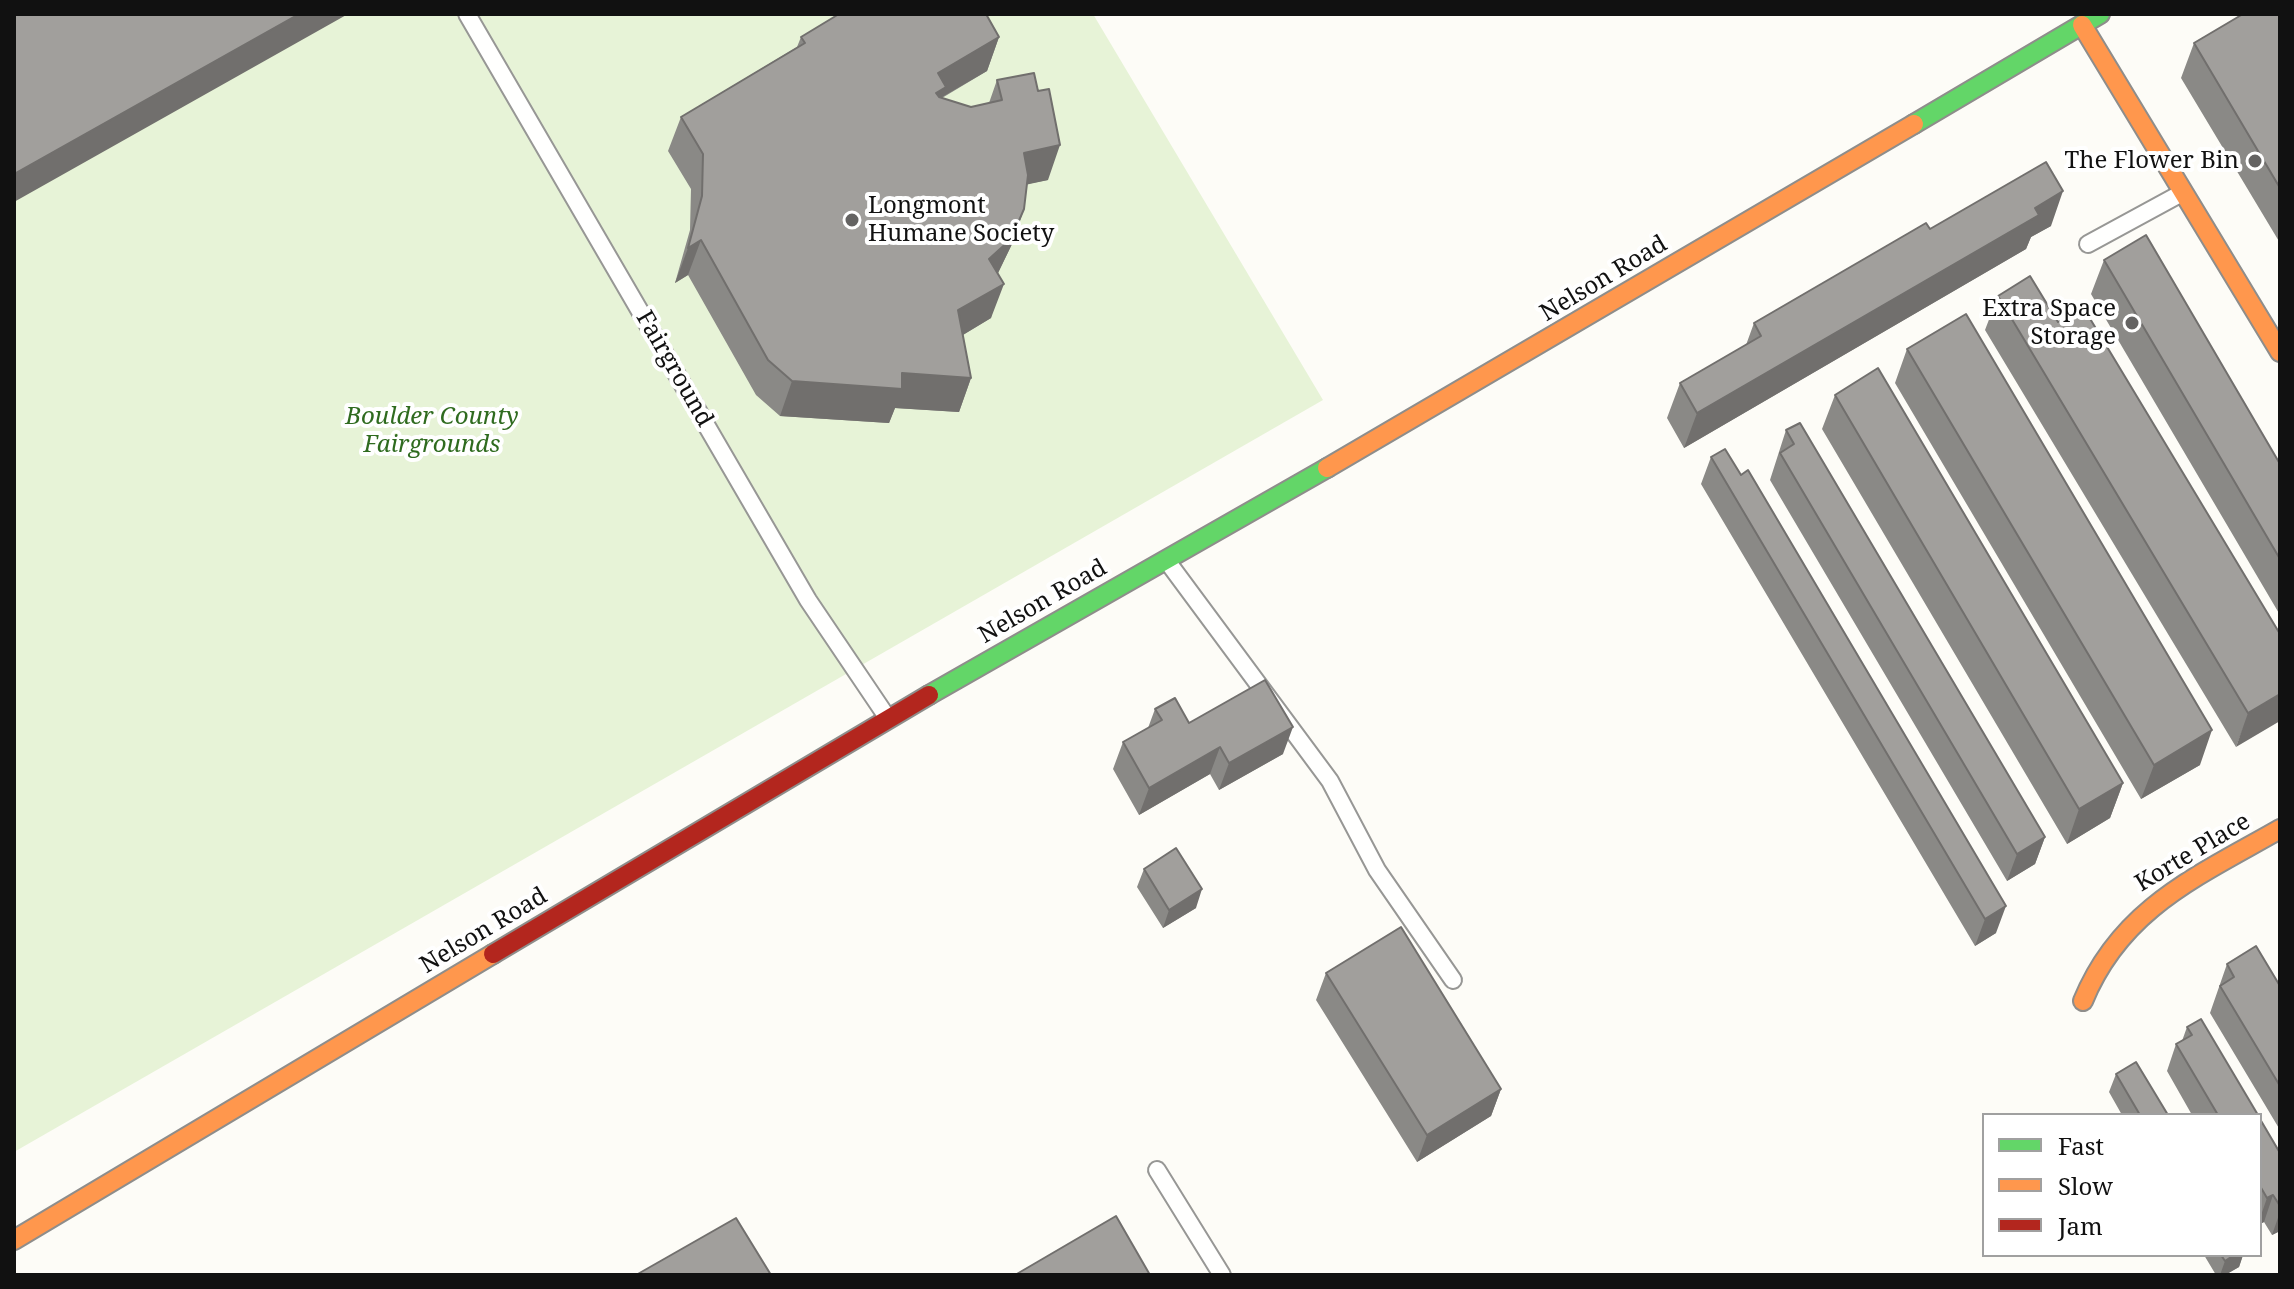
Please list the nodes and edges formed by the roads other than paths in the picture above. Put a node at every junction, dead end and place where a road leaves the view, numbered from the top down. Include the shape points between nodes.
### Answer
1 (467, 14) edge
2 (2100, 14) edge
3 (2082, 25) junction
4 (2181, 193) junction
5 (2088, 244) dead end
6 (2280, 352) edge
7 (1166, 560) junction
8 (887, 719) junction
9 (2280, 829) edge
10 (1453, 980) dead end
11 (2083, 1001) dead end
12 (1157, 1170) dead end
13 (14, 1240) edge
14 (1222, 1275) edge

1 - 8 lane, Fairground via 808,600
2 - 3 main road, Nelson Road
3 - 4 main road
3 - 7 main road, Nelson Road
4 - 5 lane
4 - 6 main road
7 - 8 main road, Nelson Road
7 - 10 lane via 1330,781 1377,870
8 - 13 main road, Nelson Road
9 - 11 main road, Korte Place via 2143,910 2109,946
12 - 14 lane

